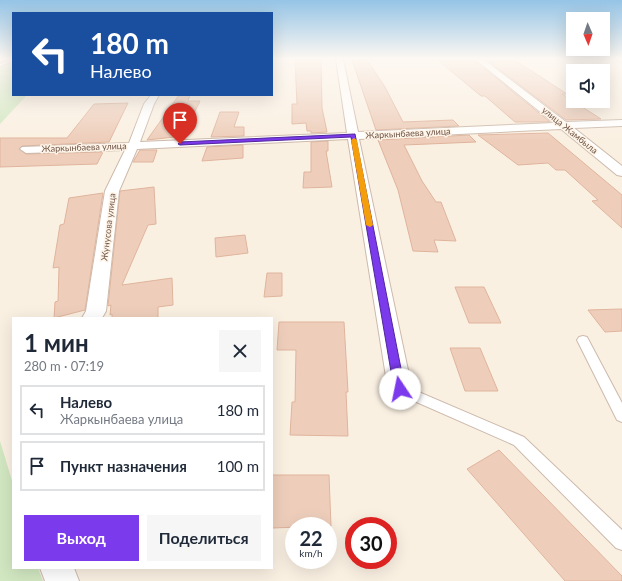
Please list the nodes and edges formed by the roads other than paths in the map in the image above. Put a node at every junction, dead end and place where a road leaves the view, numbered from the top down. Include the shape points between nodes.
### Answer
1 (344, 86) edge
2 (513, 86) edge
3 (154, 96) edge
4 (622, 124) edge
5 (564, 126) junction
6 (353, 136) junction
7 (133, 146) junction
8 (26, 149) dead end
9 (622, 172) edge
10 (93, 317) edge
11 (583, 340) dead end
12 (400, 389) joint
13 (622, 416) edge
14 (622, 542) edge
15 (57, 569) edge
16 (62, 581) edge

1 - 6 street
2 - 5 street, улица Жамбыла
3 - 7 street, Жунусова улица
4 - 5 street, Жаркынбаева улица
5 - 6 street, Жаркынбаева улица
5 - 9 street, улица Жамбыла
6 - 7 street, Жаркынбаева улица
6 - 12 street
7 - 8 street, Жаркынбаева улица
7 - 10 street, Жунусова улица via 112,191 96,311
11 - 13 lane
12 - 14 lane via 519,441
15 - 16 street

